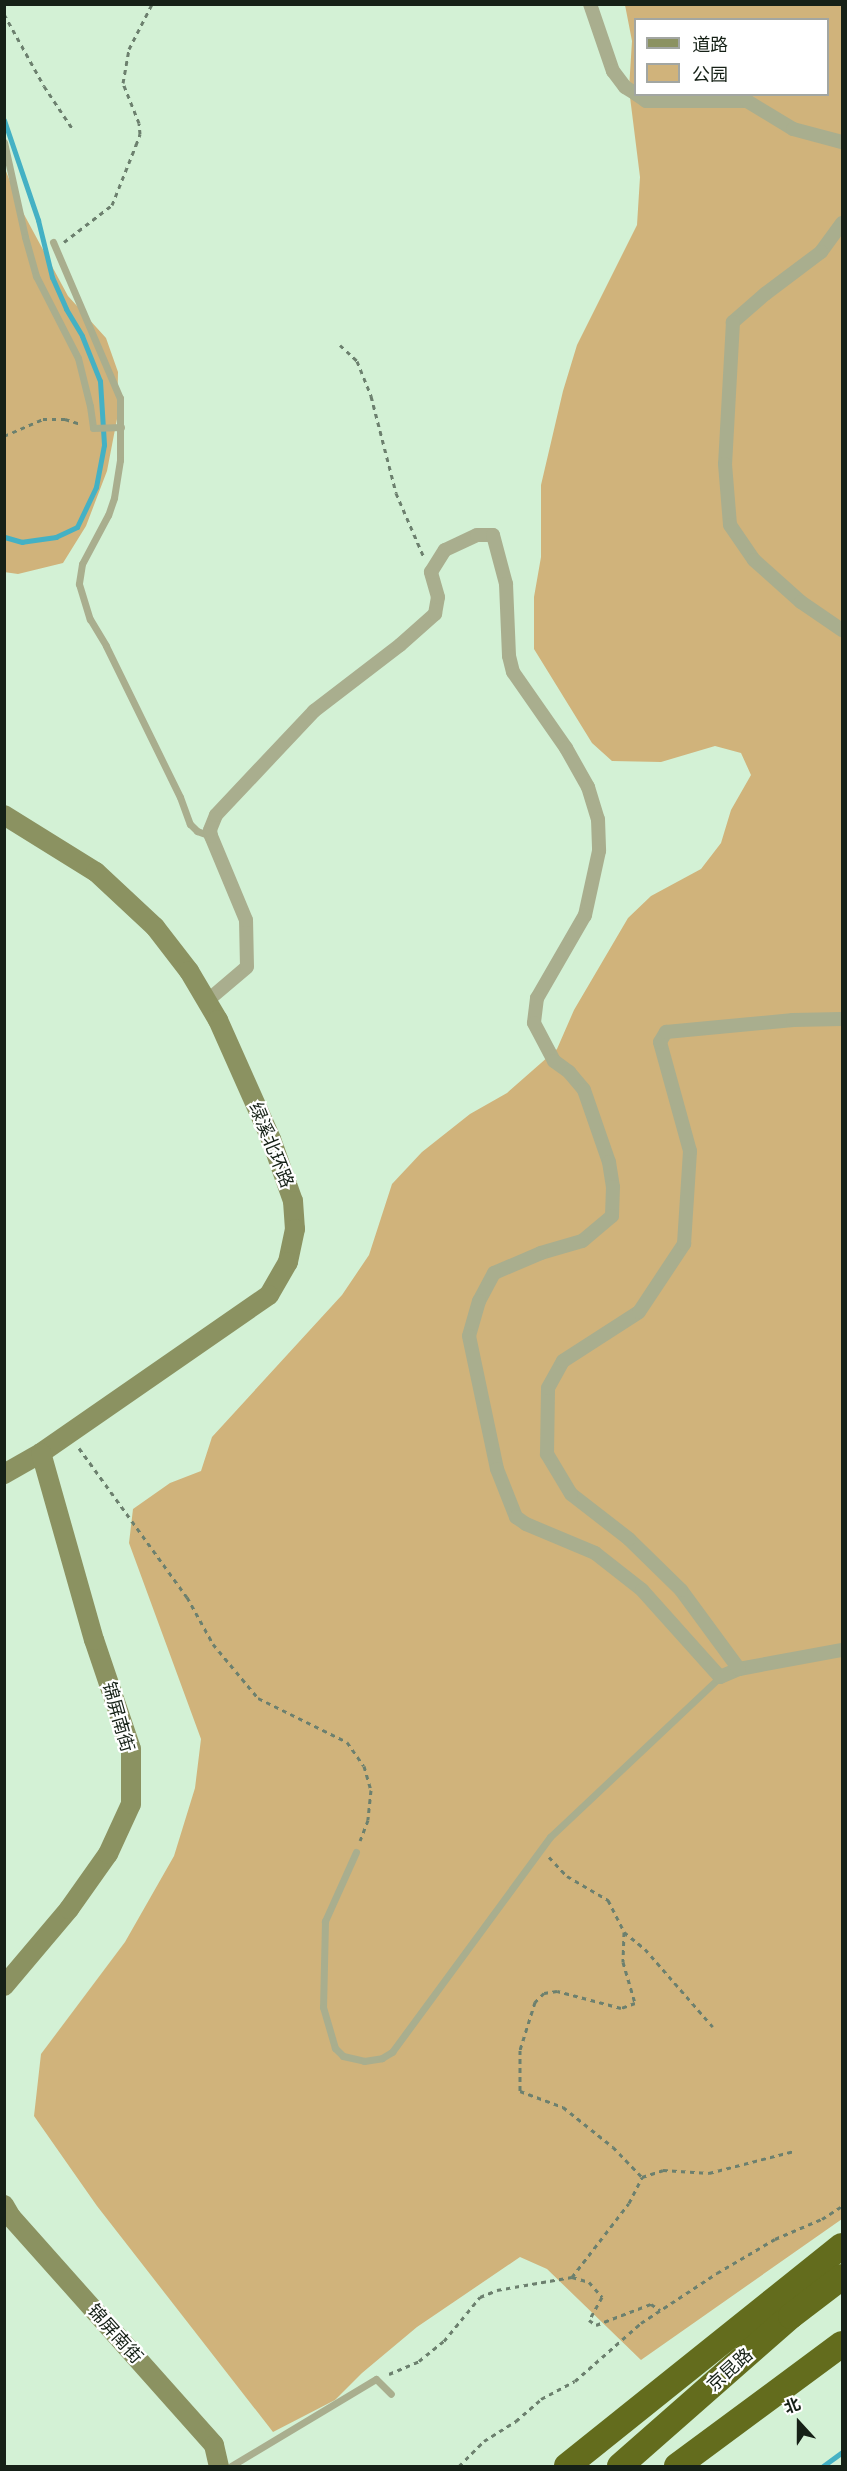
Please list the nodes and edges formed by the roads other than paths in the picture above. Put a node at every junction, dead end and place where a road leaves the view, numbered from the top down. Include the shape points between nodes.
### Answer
1 (590, 4) edge
2 (634, 93) edge
3 (639, 96) edge
4 (4, 141) edge
5 (843, 142) edge
6 (843, 223) edge
7 (54, 245) road end
8 (118, 427) junction
9 (843, 630) edge
10 (4, 815) edge
11 (211, 836) junction
12 (207, 1001) junction
13 (843, 1019) edge
14 (41, 1453) junction
15 (4, 1474) edge
16 (843, 1650) edge
17 (739, 1669) junction
18 (720, 1677) junction
19 (356, 1852) road end
20 (4, 1986) edge
21 (4, 2205) edge
22 (843, 2246) edge
23 (843, 2277) edge
24 (843, 2344) edge
25 (391, 2394) dead end
26 (219, 2466) edge
27 (231, 2466) edge
28 (567, 2466) edge
29 (620, 2466) edge
30 (678, 2466) edge

1 - 2 street via 613,71
3 - 5 street via 646,101 747,100 793,129
4 - 8 lane via 36,276 78,358 93,428
6 - 9 street via 821,252 733,322 725,464 730,525 754,560 801,602
7 - 8 lane via 120,398
8 - 11 lane via 120,460 114,498 82,564 79,584 90,619 190,824
10 - 12 street, 绿溪北环路 via 96,872 155,927
11 - 12 street via 246,920 247,967
11 - 18 street via 216,815 229,798 266,765 314,711 435,614 438,597 431,572 444,550 477,535 493,535 506,584 508,656 513,672 566,748 588,787 597,819 599,851 585,915 537,999 534,1023 554,1061 584,1090 614,1187 612,1216 582,1241 494,1273 479,1301 469,1336 497,1469 516,1517 595,1553 642,1590
12 - 14 street, 绿溪北环路 via 271,1139 293,1201 295,1229 288,1262 269,1295
13 - 17 street via 666,1032 660,1042 690,1150 684,1244 639,1312 563,1361 548,1388 547,1454 571,1494 629,1539 681,1590
14 - 15 street, 绿溪北环路
14 - 20 street, 锦屏南街 via 94,1640 131,1749 131,1804 108,1854 69,1909
16 - 17 street
17 - 18 street
18 - 19 lane via 550,1837 392,2052 364,2061 343,2056 335,2048 323,2007 325,1921
21 - 26 street, 锦屏南街 via 214,2445
22 - 28 highway
23 - 29 highway, 京昆路 via 791,2316
24 - 30 highway
25 - 27 lane via 376,2379

